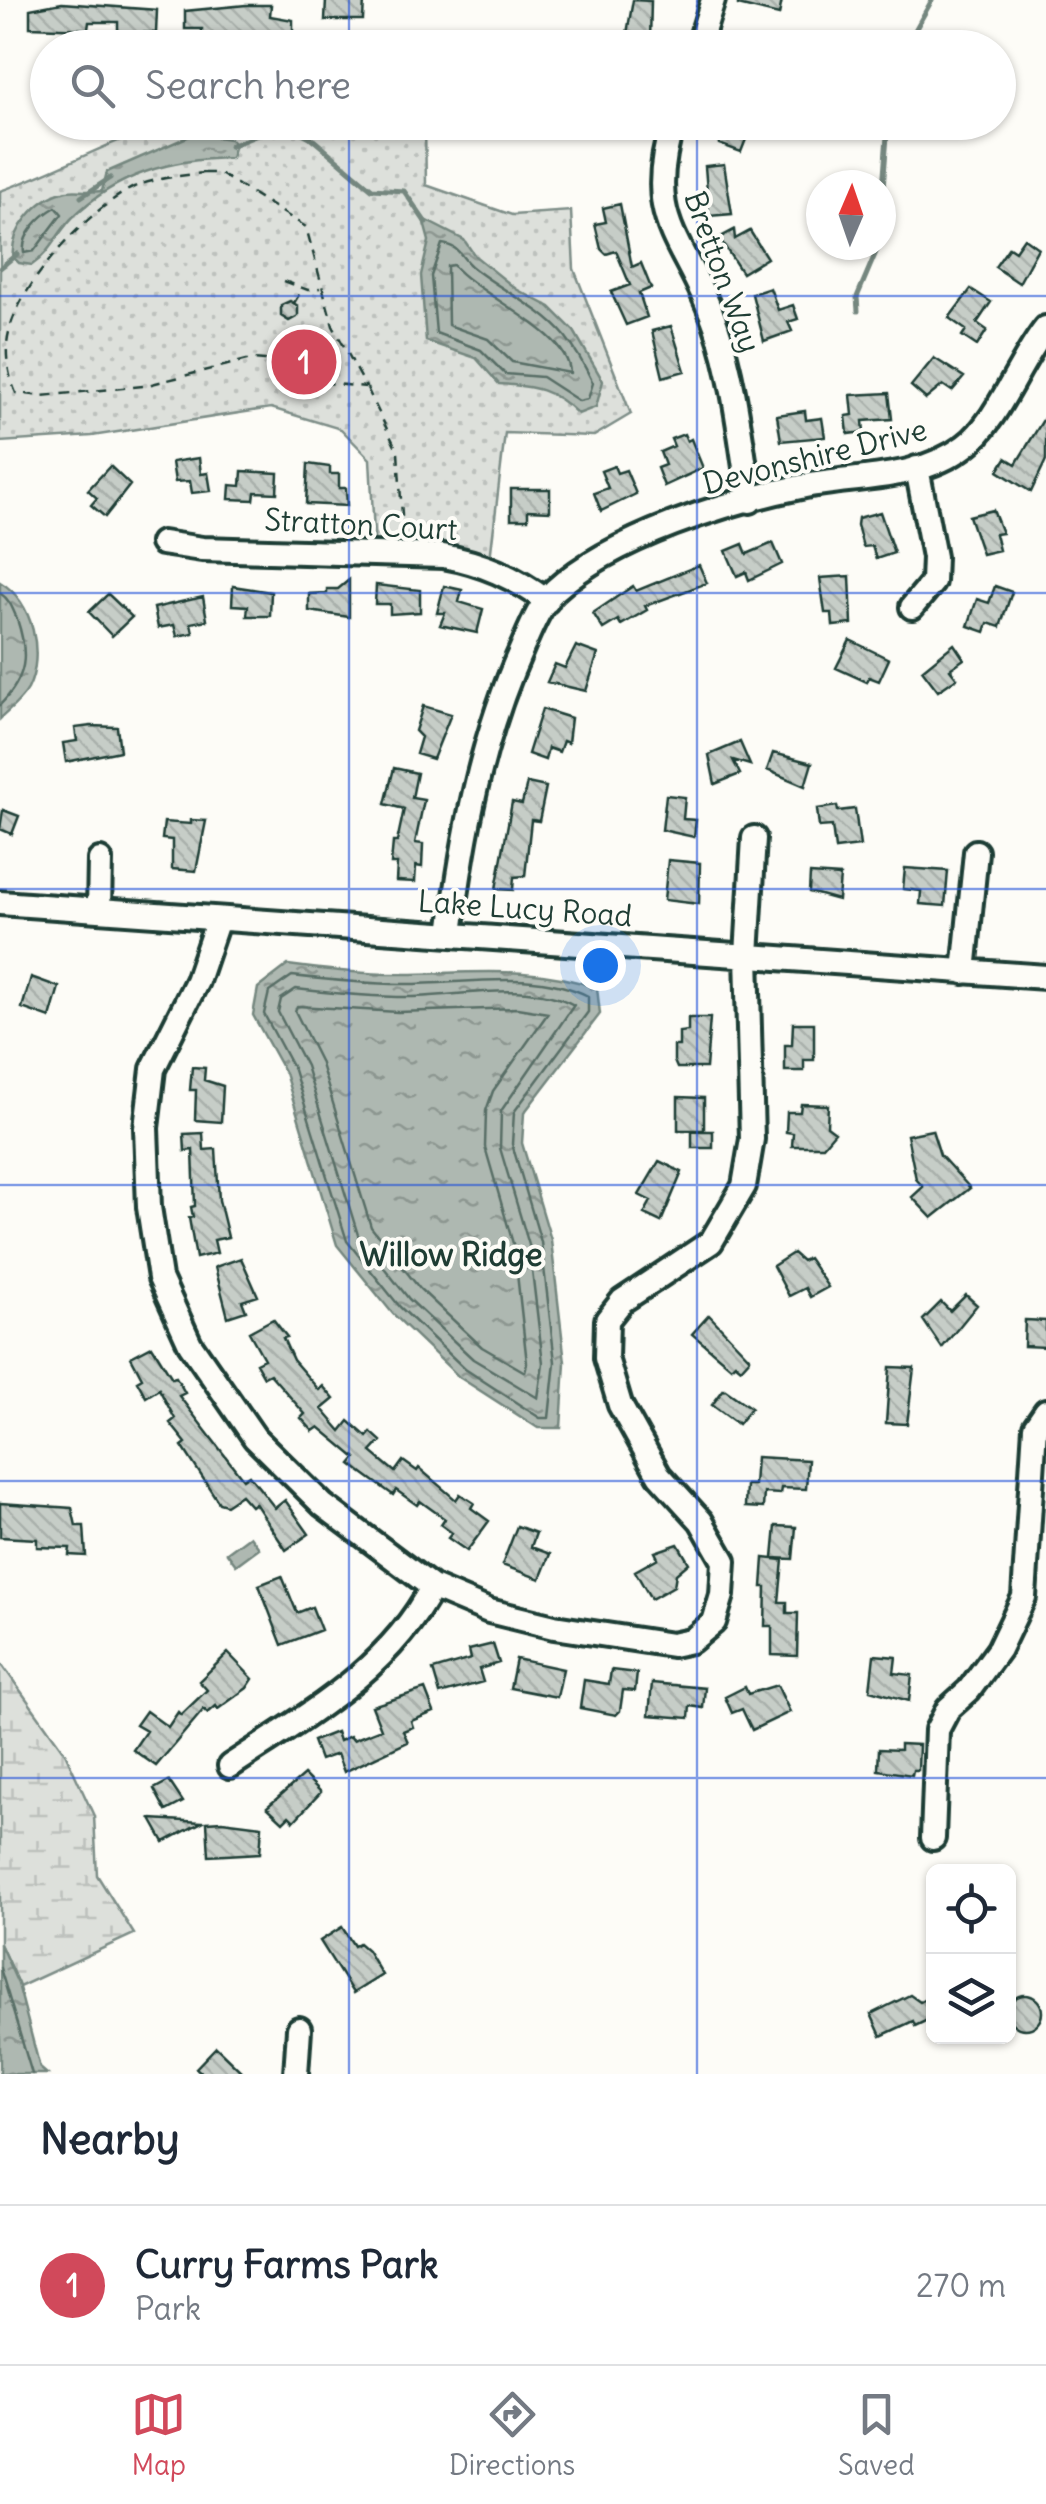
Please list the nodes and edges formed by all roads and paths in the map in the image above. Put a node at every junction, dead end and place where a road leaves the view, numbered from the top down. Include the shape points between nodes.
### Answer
1 (713, 0) edge
2 (704, 30) edge
3 (668, 140) edge
4 (284, 281) dead end
5 (303, 288) junction
6 (323, 288) junction
7 (294, 304) dead end
8 (1046, 328) edge
9 (0, 333) edge
10 (8, 334) junction
11 (366, 387) junction
12 (917, 468) junction
13 (750, 501) junction
14 (162, 543) dead end
15 (402, 554) junction
16 (547, 602) junction
17 (912, 607) dead end
18 (754, 838) dead end
19 (976, 852) dead end
20 (100, 860) dead end
21 (0, 903) edge
22 (99, 910) junction
23 (218, 919) junction
24 (451, 934) junction
25 (747, 956) junction
26 (964, 972) junction
27 (1046, 977) edge
28 (1046, 1411) edge
29 (432, 1587) junction
30 (230, 1766) dead end
31 (932, 1838) dead end
32 (299, 2029) dead end
33 (296, 2074) edge

1 - 2 street
3 - 13 street, Bretton Way via 660,202 716,326
4 - 5 path
5 - 6 path
5 - 7 path
6 - 10 path via 306,227 219,173 170,177 137,186 86,220 26,297
6 - 11 path via 333,326
8 - 12 street, Devonshire Drive via 967,445
9 - 10 path
10 - 11 path via 16,393 144,386 251,359 307,381
11 - 15 path via 398,452
12 - 13 street, Devonshire Drive
12 - 17 street via 934,557 933,582
13 - 16 street, Devonshire Drive via 608,553
14 - 15 street, Stratton Court
15 - 16 street, Stratton Court via 474,561
16 - 24 street, Devonshire Drive via 507,681 483,756
18 - 25 street
19 - 26 street
20 - 22 street
21 - 22 street, Lake Lucy Road
22 - 23 street, Lake Lucy Road
23 - 24 street, Lake Lucy Road
23 - 29 street via 153,1069 146,1128 160,1278 190,1344 255,1438 323,1505
24 - 25 street, Lake Lucy Road
25 - 26 street, Lake Lucy Road
25 - 29 street via 752,1139 744,1186 710,1242 622,1301 607,1320 606,1358 620,1405 660,1475 701,1521 724,1560 714,1622 672,1646 488,1611
26 - 27 street, Lake Lucy Road
28 - 31 street via 1035,1427 1024,1597 999,1650 937,1730
29 - 30 street via 415,1620 369,1670
32 - 33 street

